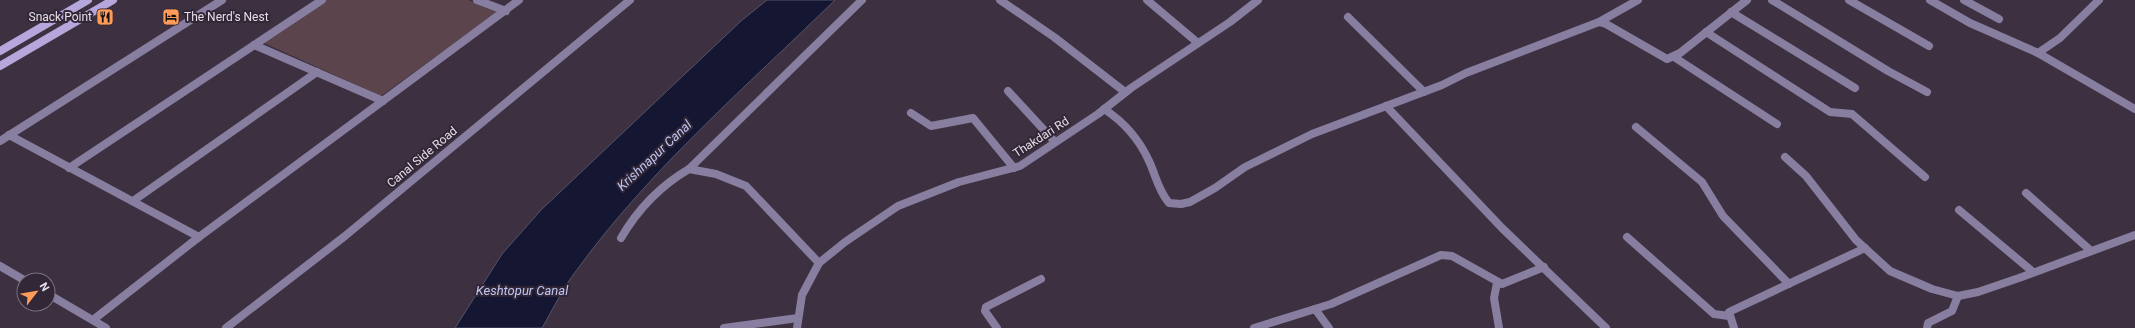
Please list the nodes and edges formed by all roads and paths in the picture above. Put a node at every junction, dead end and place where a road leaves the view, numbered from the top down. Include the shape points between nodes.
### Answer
1 (88, 0) edge
2 (113, 0) edge
3 (222, 0) edge
4 (322, 0) edge
5 (477, 0) edge
6 (519, 0) edge
7 (630, 0) edge
8 (862, 0) edge
9 (1000, 0) edge
10 (1147, 0) edge
11 (1257, 0) edge
12 (1638, 0) edge
13 (1747, 0) edge
14 (1772, 0) edge
15 (1848, 0) edge
16 (1930, 0) edge
17 (1964, 0) edge
18 (2099, 0) edge
19 (506, 11) junction
20 (1731, 12) junction
21 (1348, 17) dead end
22 (1999, 19) dead end
23 (1599, 22) junction
24 (1706, 32) junction
25 (1198, 43) junction
26 (254, 45) junction
27 (1929, 46) dead end
28 (0, 50) edge
29 (2038, 53) junction
30 (1674, 57) junction
31 (0, 66) edge
32 (317, 72) junction
33 (1855, 88) dead end
34 (1008, 91) dead end
35 (1125, 92) junction
36 (1424, 92) junction
37 (1927, 92) dead end
38 (383, 101) junction
39 (1386, 106) junction
40 (2135, 108) edge
41 (1104, 109) junction
42 (911, 113) dead end
43 (1777, 124) dead end
44 (1636, 127) dead end
45 (9, 135) junction
46 (0, 141) edge
47 (1055, 142) junction
48 (1785, 157) dead end
49 (69, 168) junction
50 (1014, 168) junction
51 (689, 169) junction
52 (1925, 177) dead end
53 (2026, 193) dead end
54 (133, 201) junction
55 (1959, 210) dead end
56 (199, 237) junction
57 (1627, 237) dead end
58 (2134, 237) edge
59 (621, 238) dead end
60 (1865, 248) junction
61 (2090, 250) junction
62 (819, 263) junction
63 (0, 266) edge
64 (1544, 267) junction
65 (2034, 272) junction
66 (16, 275) edge
67 (1041, 279) dead end
68 (1497, 283) junction
69 (1789, 284) junction
70 (1958, 296) junction
71 (56, 299) edge
72 (1315, 309) junction
73 (1728, 316) junction
74 (798, 318) junction
75 (93, 320) junction
76 (106, 328) edge
77 (226, 328) edge
78 (724, 328) edge
79 (797, 328) edge
80 (997, 328) edge
81 (1254, 328) edge
82 (1329, 328) edge
83 (1499, 328) edge
84 (1606, 328) edge
85 (1734, 328) edge
86 (1927, 328) edge

1 - 28 main road
2 - 31 main road
3 - 45 street
4 - 26 street
5 - 19 street
6 - 19 street
7 - 77 street, Canal Side Road via 345,236
8 - 51 street
9 - 35 street via 1054,37
10 - 25 street
11 - 25 street, Thakdari Rd
12 - 23 street
13 - 20 street
14 - 37 street
15 - 27 street
16 - 29 street via 1970,23
17 - 22 street
18 - 29 street via 2060,38
19 - 38 street
20 - 24 street
20 - 33 street
21 - 36 street
23 - 30 street via 1663,57
23 - 36 street via 1466,73
24 - 30 street
24 - 52 street via 1830,112 1852,114
25 - 35 street, Thakdari Rd
26 - 32 street
26 - 49 street
29 - 40 street
30 - 43 street
32 - 38 street
32 - 54 street
34 - 47 street
35 - 41 street, Thakdari Rd
36 - 39 street
38 - 56 street
39 - 41 street via 1312,134 1245,167 1190,202 1181,204 1169,203 1157,190 1152,169 1135,136 1116,116
39 - 64 street via 1502,228
41 - 47 street, Thakdari Rd
42 - 50 street via 931,126 973,118
44 - 69 street via 1702,182 1723,216
45 - 46 street
45 - 49 street
47 - 50 street, Thakdari Rd
48 - 60 street via 1806,176
49 - 54 street
50 - 62 street, Thakdari Rd via 958,182 898,206
51 - 59 street via 667,183 631,222
51 - 62 street via 716,174 746,186
53 - 61 street
54 - 56 street
55 - 65 street
56 - 75 street
57 - 73 street via 1714,314
58 - 61 street
60 - 69 street
60 - 70 street via 1890,271 1932,289
61 - 65 street
62 - 74 street, Thakdari Rd via 802,294
63 - 66 street
64 - 68 street via 1502,284
64 - 84 street
65 - 70 street via 1978,292
67 - 80 street via 986,307 985,311
68 - 72 street via 1452,256 1441,255
68 - 83 street via 1494,298
69 - 73 street via 1729,312
70 - 86 street via 1956,309 1951,314 1928,323
71 - 75 street
72 - 81 street
72 - 82 street
73 - 85 street
74 - 78 street
74 - 79 street, Thakdari Rd
75 - 76 street

